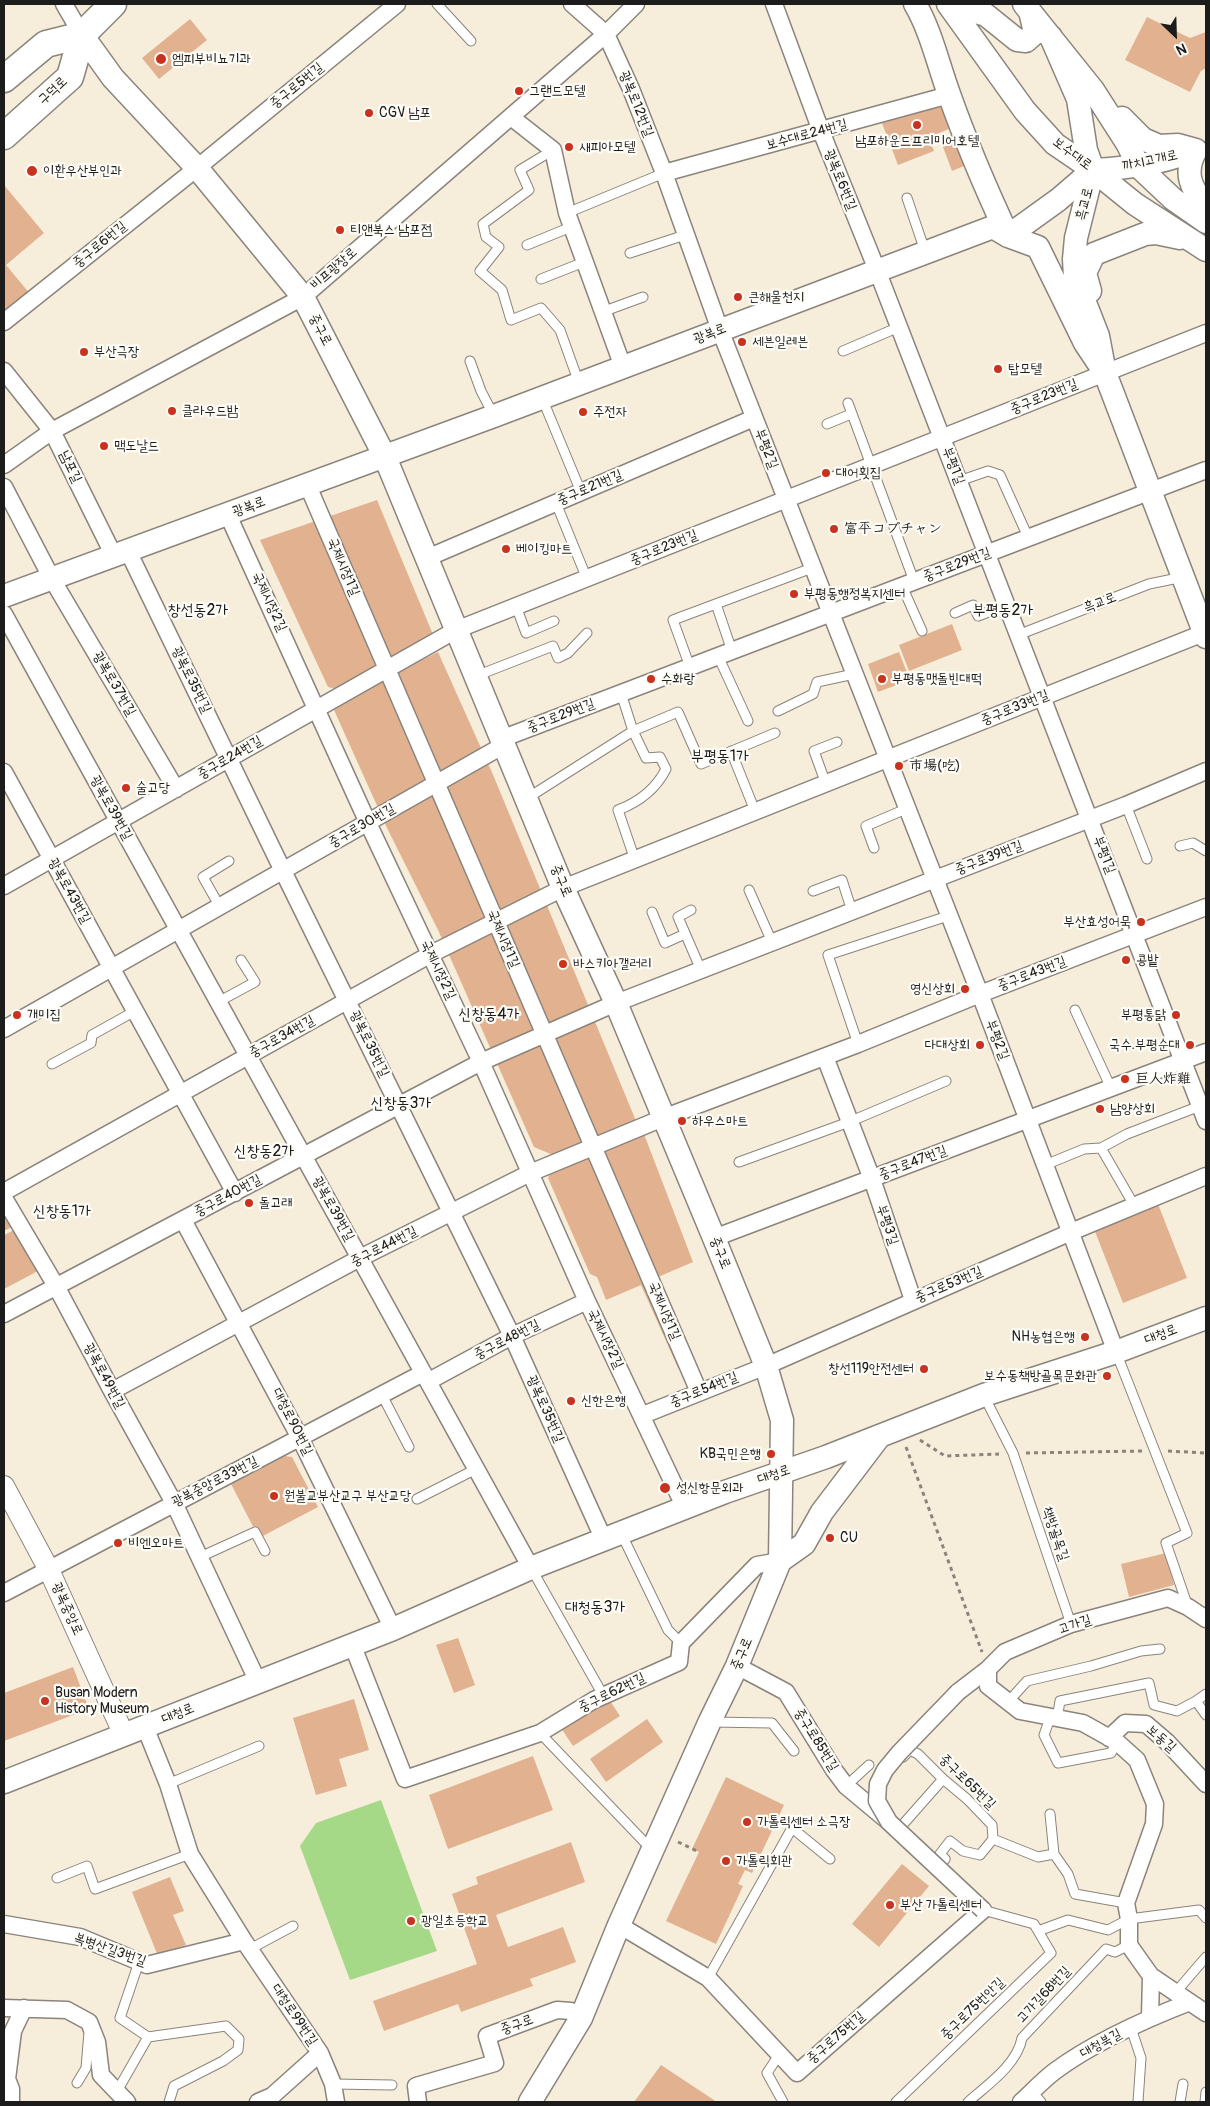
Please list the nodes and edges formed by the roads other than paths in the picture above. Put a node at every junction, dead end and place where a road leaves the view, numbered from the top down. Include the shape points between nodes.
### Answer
1 (64, 4) edge
2 (113, 4) edge
3 (397, 4) edge
4 (437, 4) edge
5 (572, 4) edge
6 (636, 4) edge
7 (774, 4) edge
8 (915, 4) edge
9 (948, 4) edge
10 (1027, 7) edge
11 (606, 34) junction
12 (82, 35) junction
13 (1051, 37) junction
14 (472, 41) dead end
15 (4, 79) edge
16 (949, 95) junction
17 (511, 116) junction
18 (821, 131) junction
19 (4, 136) edge
20 (1201, 149) edge
21 (553, 150) junction
22 (1139, 167) junction
23 (197, 168) junction
24 (1093, 170) junction
25 (664, 173) junction
26 (907, 198) dead end
27 (1206, 207) edge
28 (569, 220) junction
29 (1206, 222) edge
30 (685, 235) junction
31 (1008, 236) junction
32 (527, 245) dead end
33 (1197, 245) edge
34 (925, 252) junction
35 (630, 253) dead end
36 (584, 262) junction
37 (877, 270) junction
38 (541, 279) dead end
39 (302, 297) junction
40 (643, 297) dead end
41 (602, 312) junction
42 (4, 322) edge
43 (899, 327) junction
44 (720, 330) junction
45 (1206, 333) edge
46 (1098, 336) junction
47 (843, 351) dead end
48 (470, 361) dead end
49 (623, 367) junction
50 (4, 371) edge
51 (1105, 373) junction
52 (579, 384) junction
53 (542, 398) junction
54 (848, 403) dead end
55 (851, 414) junction
56 (494, 416) junction
57 (754, 418) junction
58 (827, 424) dead end
59 (52, 431) junction
60 (942, 438) junction
61 (385, 457) junction
62 (4, 466) edge
63 (872, 466) junction
64 (1206, 470) edge
65 (959, 481) junction
66 (308, 486) junction
67 (4, 487) edge
68 (1150, 491) junction
69 (580, 492) junction
70 (786, 500) junction
71 (556, 503) junction
72 (228, 514) junction
73 (1028, 538) junction
74 (121, 554) junction
75 (986, 554) junction
76 (427, 558) junction
77 (812, 568) junction
78 (1183, 577) junction
79 (587, 578) junction
80 (52, 579) junction
81 (908, 583) junction
82 (4, 596) edge
83 (716, 604) junction
84 (1007, 605) junction
85 (516, 606) junction
86 (830, 613) junction
87 (956, 613) dead end
88 (4, 614) edge
89 (554, 621) dead end
90 (456, 630) junction
91 (922, 631) dead end
92 (587, 633) dead end
93 (1206, 634) edge
94 (1018, 635) junction
95 (725, 654) junction
96 (690, 667) junction
97 (387, 669) junction
98 (854, 674) junction
99 (476, 676) junction
100 (621, 693) junction
101 (1042, 697) junction
102 (317, 708) junction
103 (778, 710) dead end
104 (748, 721) dead end
105 (633, 731) junction
106 (775, 733) dead end
107 (503, 742) junction
108 (837, 742) dead end
109 (731, 751) junction
110 (229, 758) junction
111 (889, 759) junction
112 (1206, 771) edge
113 (4, 772) edge
114 (437, 784) junction
115 (826, 784) junction
116 (176, 788) junction
117 (526, 799) junction
118 (1126, 805) junction
119 (906, 809) junction
120 (755, 811) junction
121 (1089, 819) junction
122 (118, 821) junction
123 (368, 823) junction
124 (1180, 846) dead end
125 (874, 848) dead end
126 (1206, 851) edge
127 (51, 859) junction
128 (1147, 859) dead end
129 (635, 860) junction
130 (229, 861) dead end
131 (283, 871) junction
132 (934, 880) junction
133 (4, 886) edge
134 (563, 888) junction
135 (749, 890) dead end
136 (814, 891) dead end
137 (220, 907) junction
138 (1206, 907) edge
139 (691, 910) dead end
140 (852, 911) junction
141 (652, 912) dead end
142 (948, 916) junction
143 (496, 922) junction
144 (178, 930) junction
145 (685, 934) junction
146 (1134, 934) junction
147 (772, 942) junction
148 (431, 954) junction
149 (241, 960) dead end
150 (112, 968) junction
151 (701, 970) junction
152 (980, 994) junction
153 (348, 1000) junction
154 (218, 1002) junction
155 (616, 1003) junction
156 (1075, 1010) dead end
157 (135, 1011) junction
158 (4, 1029) edge
159 (545, 1034) junction
160 (858, 1044) junction
161 (1206, 1052) edge
162 (248, 1056) junction
163 (825, 1057) junction
164 (1183, 1061) junction
165 (481, 1062) junction
166 (52, 1064) dead end
167 (946, 1081) dead end
168 (1111, 1088) junction
169 (180, 1094) junction
170 (399, 1106) junction
171 (1200, 1106) junction
172 (663, 1118) junction
173 (1028, 1120) junction
174 (849, 1122) junction
175 (1206, 1122) edge
176 (593, 1147) junction
177 (1101, 1148) junction
178 (303, 1156) junction
179 (739, 1162) dead end
180 (1045, 1165) junction
181 (530, 1173) junction
182 (1206, 1176) edge
183 (872, 1179) junction
184 (4, 1192) edge
185 (235, 1192) junction
186 (4, 1198) edge
187 (1134, 1205) junction
188 (451, 1212) junction
189 (183, 1220) junction
190 (1071, 1232) junction
191 (714, 1238) junction
192 (360, 1258) junction
193 (56, 1286) junction
194 (913, 1300) junction
195 (587, 1301) junction
196 (4, 1314) edge
197 (1206, 1318) edge
198 (240, 1323) junction
199 (512, 1336) junction
200 (1116, 1352) junction
201 (766, 1366) junction
202 (426, 1377) junction
203 (112, 1391) junction
204 (699, 1392) junction
205 (382, 1395) junction
206 (984, 1395) junction
207 (643, 1415) junction
208 (890, 1433) junction
209 (300, 1438) junction
210 (409, 1447) dead end
211 (476, 1469) junction
212 (782, 1472) junction
213 (4, 1486) edge
214 (417, 1499) dead end
215 (174, 1503) junction
216 (685, 1508) junction
217 (612, 1536) junction
218 (264, 1551) dead end
219 (200, 1557) junction
220 (780, 1561) junction
221 (531, 1568) junction
222 (49, 1570) junction
223 (4, 1592) edge
224 (1188, 1607) junction
225 (1206, 1619) edge
226 (1071, 1624) junction
227 (393, 1629) junction
228 (682, 1643) junction
229 (352, 1644) junction
230 (1160, 1649) dead end
231 (737, 1666) junction
232 (988, 1669) junction
233 (258, 1682) junction
234 (1206, 1694) edge
235 (603, 1695) junction
236 (1196, 1701) junction
237 (1007, 1703) junction
238 (1206, 1715) edge
239 (1053, 1719) junction
240 (710, 1722) junction
241 (145, 1727) junction
242 (540, 1733) junction
243 (124, 1735) junction
244 (1113, 1740) junction
245 (260, 1746) dead end
246 (794, 1751) dead end
247 (869, 1765) dead end
248 (884, 1765) dead end
249 (943, 1779) junction
250 (4, 1782) edge
251 (168, 1784) junction
252 (1206, 1784) edge
253 (846, 1786) junction
254 (1050, 1814) dead end
255 (894, 1826) junction
256 (993, 1839) junction
257 (652, 1850) junction
258 (190, 1854) junction
259 (1054, 1854) junction
260 (830, 1859) dead end
261 (938, 1868) junction
262 (57, 1878) dead end
263 (983, 1910) junction
264 (1127, 1911) junction
265 (1206, 1918) edge
266 (4, 1924) edge
267 (618, 1925) junction
268 (293, 1926) dead end
269 (1038, 1931) junction
270 (247, 1945) junction
271 (1130, 1945) junction
272 (1206, 1957) edge
273 (140, 1962) junction
274 (1150, 1976) junction
275 (708, 1978) junction
276 (1176, 1992) junction
277 (1190, 2002) junction
278 (4, 2008) edge
279 (24, 2008) junction
280 (1206, 2013) edge
281 (1150, 2017) junction
282 (581, 2018) junction
283 (89, 2022) junction
284 (1131, 2028) junction
285 (148, 2037) junction
286 (320, 2053) junction
287 (779, 2055) junction
288 (5, 2080) edge
289 (77, 2083) dead end
290 (333, 2084) junction
291 (1183, 2084) dead end
292 (392, 2085) dead end
293 (1206, 2092) edge
294 (122, 2098) edge
295 (1031, 2099) edge
296 (11, 2102) edge
297 (170, 2102) edge
298 (258, 2102) edge
299 (336, 2102) edge
300 (418, 2102) edge
301 (530, 2102) edge
302 (783, 2102) edge
303 (896, 2102) edge
304 (968, 2102) edge
305 (1138, 2102) edge
306 (1180, 2102) edge
307 (1205, 2102) edge

1 - 12 street
2 - 12 main road, 구덕로
3 - 23 street, 중구로5번길
4 - 14 lane
5 - 11 street
6 - 11 street, 비프광장로
7 - 18 street, 광복로6번길
8 - 16 main road via 924,18
9 - 10 main road via 986,15 1017,40 1026,41 1035,33
9 - 24 main road, 보수대로 via 1025,111 1055,144
10 - 13 main road
11 - 17 street, 비프광장로
11 - 25 street, 광복로12번길
12 - 15 main road via 46,44
12 - 19 main road, 구덕로 via 70,77
12 - 23 main road, 중구로 via 113,78
13 - 20 main road via 1076,56 1121,117 1143,139 1159,146
13 - 22 main road via 1093,90
13 - 24 main road, 흑교로 via 1078,99 1086,150
16 - 18 street, 보수대로24번길
16 - 31 main road
17 - 21 street
17 - 39 street, 비프광장로
18 - 25 street, 보수대로24번길
18 - 37 street, 광복로6번길
20 - 22 main road, 까치고개로
20 - 27 main road via 1189,163 1190,179
21 - 28 street
21 - 52 lane via 520,170 529,190 483,224 486,236 499,247 480,271 502,290 511,320 541,308 560,330
22 - 24 main road, 까치고개로
22 - 29 main road via 1172,199
23 - 39 main road, 중구로
23 - 42 street, 중구로6번길
24 - 31 main road
24 - 33 main road, 보수대로 via 1135,204
24 - 46 main road, 흑교로 via 1074,259 1075,277
25 - 28 lane
25 - 30 street, 광복로12번길
26 - 34 lane
28 - 32 lane
28 - 36 street
30 - 35 lane
30 - 44 street, 광복로12번길
31 - 34 main road, 광복로 via 993,227
31 - 51 main road, 흑교로 via 1038,247 1085,343
33 - 46 main road via 1156,233 1145,234 1094,254 1085,274
34 - 37 main road, 광복로
36 - 38 lane
36 - 41 street
37 - 43 street, 부평1길
37 - 44 main road, 광복로
39 - 59 street, 비프광장로
39 - 61 main road, 중구로
40 - 41 lane
41 - 49 street
43 - 47 lane
43 - 60 street, 부평1길
44 - 49 main road, 광복로
44 - 57 street, 부평2길
45 - 51 street, 중구로23번길
46 - 51 main road, 흑교로
48 - 56 lane
49 - 52 main road, 광복로
50 - 59 street
51 - 60 street, 중구로23번길
51 - 68 main road, 흑교로
52 - 53 main road, 광복로
53 - 56 main road, 광복로
53 - 69 lane
54 - 55 lane
55 - 58 lane
55 - 63 lane
56 - 61 main road, 광복로
57 - 69 street, 중구로21번길
57 - 70 street, 부평2길
59 - 62 street
59 - 74 street, 남포길
60 - 63 street, 중구로23번길
60 - 65 street, 부평1길
61 - 66 main road, 광복로
61 - 76 main road, 중구로
63 - 70 street, 중구로23번길
63 - 81 lane
64 - 68 street, 중구로29번길
65 - 73 lane via 988,472 1000,475
65 - 75 street, 부평1길
66 - 72 main road, 광복로
66 - 97 street, 국제시장1길
67 - 80 street
68 - 73 street, 중구로29번길
68 - 78 main road, 흑교로
69 - 71 street, 중구로21번길
70 - 77 street, 부평2길
70 - 79 street, 중구로23번길
71 - 76 street, 중구로21번길
71 - 79 lane
72 - 74 main road, 광복로
72 - 102 street, 국제시장2길
73 - 75 street, 중구로29번길
74 - 80 main road, 광복로
74 - 110 street, 광복로35번길
75 - 81 street, 중구로29번길
75 - 84 street, 부평1길
76 - 90 main road, 중구로
77 - 83 lane
77 - 86 street, 부평2길
78 - 93 main road, 흑교로
78 - 94 lane, 흑교로 via 1149,584
79 - 85 street, 중구로23번길
80 - 82 main road, 광복로
80 - 116 street, 광복로37번길
81 - 86 street, 중구로29번길
81 - 91 lane
83 - 95 lane
83 - 96 lane via 673,620
84 - 87 lane via 978,616 973,605
84 - 94 street, 부평1길
85 - 89 lane via 526,633
85 - 90 street, 중구로23번길
86 - 95 street, 중구로29번길
86 - 98 street, 부평2길
88 - 122 street, 광복로39번길
90 - 97 street, 중구로24번길
90 - 99 main road, 중구로
92 - 99 lane via 568,654 558,658 553,646
93 - 101 street, 중구로33번길
94 - 101 street, 부평1길
95 - 96 street, 중구로29번길
95 - 104 lane
96 - 100 street, 중구로29번길
97 - 102 street, 중구로24번길
97 - 114 street, 국제시장1길
98 - 103 lane via 817,682 814,694
98 - 111 street, 부평2길
99 - 107 main road, 중구로
100 - 105 lane
100 - 107 street, 중구로29번길
101 - 111 street, 중구로33번길
101 - 121 street, 부평1길
102 - 110 street, 중구로24번길
102 - 123 street, 국제시장2길
105 - 109 lane via 678,712 700,764
105 - 117 lane
105 - 129 lane via 646,758 660,757 666,769 661,779 640,799 618,810
106 - 109 lane
107 - 114 street, 중구로30번길
107 - 117 main road, 중구로
108 - 115 lane via 814,751
109 - 120 lane
110 - 116 street, 중구로24번길
110 - 131 street, 광복로35번길
111 - 115 street, 중구로33번길
111 - 119 street, 부평2길
112 - 118 street, 중구로39번길
113 - 127 street, 광복로43번길
114 - 123 street, 중구로30번길
114 - 143 street, 국제시장1길
115 - 120 street, 중구로33번길
116 - 122 street, 중구로24번길
117 - 134 main road, 중구로
118 - 121 street, 중구로39번길
118 - 128 lane
119 - 125 lane via 866,826
119 - 132 street, 부평2길
120 - 129 street, 중구로33번길
121 - 132 street, 중구로39번길
121 - 146 street, 부평1길
122 - 127 street, 중구로24번길
122 - 144 street, 광복로39번길
123 - 131 street, 중구로30번길
123 - 148 street, 국제시장2길
124 - 126 lane via 1193,843
127 - 133 street, 중구로24번길
127 - 150 street, 광복로43번길
129 - 134 street, 중구로33번길
130 - 137 lane via 203,877
131 - 137 street, 중구로30번길
131 - 153 street, 광복로35번길
132 - 140 street, 중구로39번길
132 - 142 street, 부평2길
134 - 143 street, 중구로34번길
134 - 155 main road, 중구로
135 - 147 lane
136 - 140 lane via 842,880
137 - 144 street, 중구로30번길
138 - 146 street, 중구로43번길
139 - 145 lane via 678,917
140 - 147 street, 중구로39번길
141 - 145 lane via 665,943
142 - 152 street, 부평2길
142 - 160 lane via 828,955
143 - 148 street, 중구로34번길
143 - 159 street, 국제시장1길
144 - 150 street, 중구로30번길
144 - 154 street, 광복로39번길
145 - 151 lane
146 - 152 street, 중구로43번길
146 - 164 street, 부평1길
147 - 151 street, 중구로39번길
148 - 153 street, 중구로34번길
148 - 165 street, 국제시장2길
149 - 154 lane via 255,982
150 - 157 street, 광복로43번길
150 - 158 street, 중구로30번길
151 - 155 street, 중구로39번길
152 - 160 street, 중구로43번길
152 - 173 street, 부평2길
153 - 162 street, 중구로34번길
153 - 170 street, 광복로35번길
154 - 162 street, 광복로39번길
155 - 159 street, 중구로40번길
155 - 172 main road, 중구로
156 - 168 lane
157 - 166 lane via 92,1035 91,1043
157 - 169 street, 광복로43번길
159 - 165 street, 중구로40번길
159 - 176 street, 국제시장1길
160 - 163 street, 중구로43번길
161 - 164 street, 중구로47번길
162 - 169 street, 중구로34번길
162 - 178 street, 광복로39번길
163 - 172 street, 중구로43번길
163 - 174 street, 부평3길
164 - 168 street, 중구로47번길
164 - 171 street, 부평1길
165 - 170 street, 중구로40번길
165 - 181 street, 국제시장2길
167 - 174 lane
168 - 173 street, 중구로47번길
169 - 184 street, 중구로34번길
169 - 185 street, 광복로43번길
170 - 178 street, 중구로40번길
170 - 188 street, 광복로35번길
171 - 175 street, 부평1길
171 - 177 lane
172 - 176 street, 중구로44번길
172 - 191 main road, 중구로
173 - 180 street, 부평2길
173 - 183 street, 중구로47번길
174 - 179 lane
174 - 183 street, 부평3길
176 - 181 street, 중구로44번길
176 - 204 street, 국제시장1길
177 - 180 lane via 1084,1150
177 - 187 lane
178 - 185 street, 중구로40번길
178 - 192 street, 광복로39번길
180 - 190 street, 부평2길
181 - 188 street, 중구로44번길
181 - 195 street, 국제시장2길
182 - 187 street, 중구로53번길
183 - 191 street, 중구로47번길
183 - 194 street, 부평3길
185 - 189 street, 중구로40번길
186 - 193 street, 광복로49번길
187 - 190 street, 중구로53번길
188 - 192 street, 중구로44번길
188 - 199 street, 광복로35번길
189 - 193 street, 중구로40번길
189 - 198 street, 대청로90번길
190 - 194 street, 중구로53번길
190 - 200 street, 부평2길
191 - 201 main road, 중구로
192 - 198 street, 중구로44번길
192 - 202 street, 광복로39번길
193 - 196 street, 중구로40번길
193 - 203 street, 광복로49번길
194 - 201 street, 중구로53번길
195 - 199 street, 중구로48번길
195 - 207 street, 국제시장2길
197 - 200 main road, 대청로
198 - 203 street, 중구로44번길
198 - 209 street, 대청로90번길
199 - 202 street, 중구로48번길
199 - 217 street, 광복로35번길
200 - 206 main road, 대청로
200 - 224 lane via 1187,1533 1166,1543
201 - 204 street, 중구로54번길
201 - 212 main road, 중구로 via 782,1420
202 - 205 street, 광복중앙로33번길
202 - 211 street, 광복로39번길
203 - 215 street, 광복로49번길
204 - 207 street, 중구로54번길
205 - 209 street, 광복중앙로33번길
205 - 210 lane
206 - 208 main road, 대청로
206 - 226 lane, 책방골목길 via 1013,1453
207 - 216 street, 국제시장2길
208 - 212 main road, 대청로
208 - 220 main road via 822,1512 804,1544
209 - 215 street, 광복중앙로33번길
209 - 227 street, 대청로90번길
211 - 214 lane
211 - 221 street, 광복로39번길
212 - 216 main road, 대청로
212 - 220 main road, 중구로
213 - 222 street, 광복중앙로
215 - 219 street, 광복로49번길
215 - 222 street, 광복중앙로33번길
216 - 217 main road, 대청로
217 - 221 main road, 대청로
217 - 228 lane via 668,1630
218 - 219 lane via 255,1532
219 - 233 street, 광복로49번길
220 - 228 street, 중구로62번길 via 757,1565
220 - 231 main road, 중구로
221 - 227 main road, 대청로
221 - 235 lane
222 - 223 street, 광복중앙로33번길
222 - 243 street, 광복중앙로
224 - 225 street, 고가길
224 - 226 street, 고가길 via 1168,1598
226 - 232 street, 고가길 via 1005,1652
227 - 229 main road, 대청로
228 - 235 street, 중구로62번길 via 679,1662
229 - 233 main road, 대청로
229 - 242 street, 중구로62번길 via 405,1779
230 - 237 lane via 1026,1681
231 - 240 main road, 중구로
231 - 253 street, 중구로85번길 via 786,1692
232 - 237 street via 988,1686
232 - 255 street, bridge via 958,1692 885,1770 878,1784 877,1801
233 - 241 main road, 대청로
234 - 236 lane
235 - 242 street, 중구로62번길
236 - 238 lane
236 - 239 lane via 1177,1711 1154,1705 1149,1683 1060,1701
237 - 239 street via 1020,1711
239 - 244 street via 1083,1724
239 - 244 lane via 1044,1735 1058,1763 1111,1753
240 - 246 lane via 772,1723
240 - 257 main road, 중구로
241 - 243 main road, 대청로
241 - 251 street, 대청로99번길
242 - 257 lane
243 - 250 main road, 대청로
244 - 252 street, 보동길 via 1125,1723 1146,1724
244 - 264 street via 1137,1760 1155,1804 1154,1824
245 - 251 lane
247 - 253 lane
248 - 249 lane, 중구로65번길 via 897,1763 910,1750
249 - 255 lane
249 - 256 lane, 중구로65번길 via 992,1825
251 - 258 street, 대청로99번길
253 - 255 street, 중구로85번길
254 - 259 lane
255 - 261 street, bridge
256 - 259 lane via 1038,1857
256 - 261 lane via 980,1856 963,1851 950,1841 940,1854 945,1859
257 - 267 main road, 중구로
258 - 262 lane via 95,1889 87,1866
258 - 270 street, 대청로99번길
259 - 264 lane via 1068,1874 1075,1894
260 - 275 lane via 792,1828
261 - 263 street, bridge
263 - 269 lane via 1034,1924
263 - 287 street, 중구로75번길 via 797,2073
264 - 265 lane via 1199,1910
264 - 269 lane via 1108,1930 1068,1920
264 - 271 street
266 - 273 street, 복병산길3번길 via 80,1937
267 - 275 street, 중구로75번길
267 - 282 main road, 중구로
268 - 270 lane
269 - 303 lane, 중구로75번안길 via 1050,1954
270 - 273 street, 복병산길3번길 via 147,1966
270 - 286 street, 대청로99번길
271 - 274 street
271 - 304 lane, 고가길68번길 via 1115,1952 1106,1949 1022,2038 1020,2050 1005,2069
272 - 276 lane
273 - 285 lane via 120,2018
274 - 276 street
274 - 281 street
275 - 287 street, 중구로75번길
276 - 277 street
277 - 280 street
277 - 281 street, 대청북길
278 - 279 street
279 - 283 street via 67,2010
279 - 288 street via 14,2030
281 - 284 street, 대청북길
282 - 300 street, 중구로 via 571,2011 557,2010 487,2036 495,2063 416,2086
282 - 301 main road, 중구로
283 - 289 lane via 86,2068
283 - 294 street via 97,2042 101,2075
284 - 295 street, 대청북길 via 1055,2071
284 - 305 lane via 1141,2058
285 - 294 lane
285 - 297 lane via 226,2026 239,2039 238,2050 223,2061 174,2086
286 - 290 street, 대청로99번길
286 - 298 street via 272,2096
287 - 302 lane via 767,2073
288 - 296 street via 12,2089
290 - 292 lane
290 - 299 street, 대청로99번길
291 - 306 lane
293 - 307 lane

